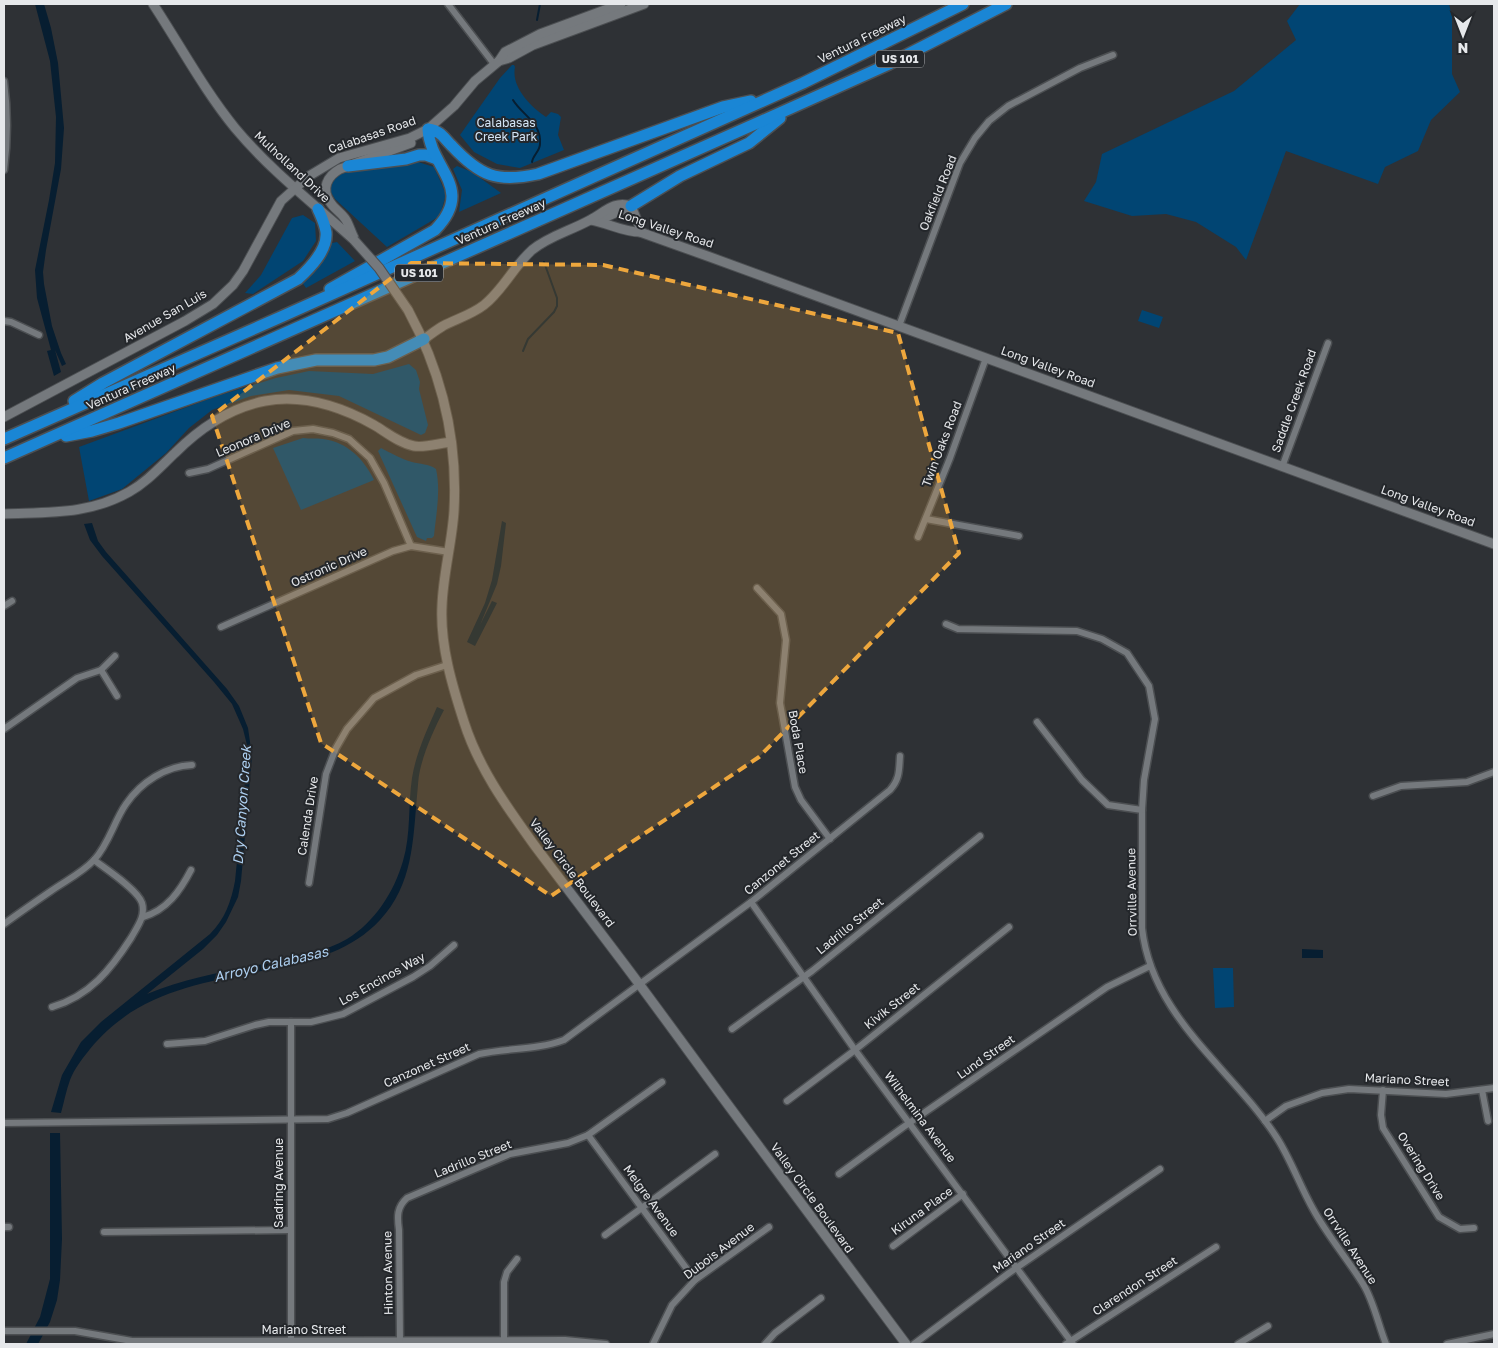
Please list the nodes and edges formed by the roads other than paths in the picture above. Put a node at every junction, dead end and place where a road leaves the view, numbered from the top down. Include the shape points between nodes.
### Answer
1 (153, 4) edge
2 (448, 4) edge
3 (621, 4) edge
4 (644, 4) edge
5 (963, 4) edge
6 (1006, 4) edge
7 (1114, 55) dead end
8 (497, 62) junction
9 (4, 81) edge
10 (771, 97) junction
11 (791, 108) junction
12 (428, 129) junction
13 (438, 159) junction
14 (348, 166) junction
15 (4, 170) edge
16 (293, 188) junction
17 (631, 206) junction
18 (318, 209) junction
19 (591, 220) junction
20 (640, 232) junction
21 (354, 240) junction
22 (283, 316) junction
23 (4, 321) edge
24 (900, 326) junction
25 (39, 335) dead end
26 (424, 339) junction
27 (1328, 343) dead end
28 (986, 358) junction
29 (4, 417) edge
30 (44, 421) junction
31 (4, 438) edge
32 (48, 440) junction
33 (451, 442) junction
34 (4, 458) edge
35 (1282, 467) junction
36 (189, 473) dead end
37 (4, 514) edge
38 (926, 519) junction
39 (1019, 536) dead end
40 (918, 538) dead end
41 (1494, 544) edge
42 (412, 546) junction
43 (449, 552) junction
44 (757, 588) dead end
45 (12, 600) dead end
46 (4, 606) edge
47 (946, 624) dead end
48 (221, 627) dead end
49 (115, 656) dead end
50 (447, 665) junction
51 (101, 670) junction
52 (117, 696) dead end
53 (1037, 722) dead end
54 (4, 729) edge
55 (900, 756) dead end
56 (192, 765) dead end
57 (1494, 772) edge
58 (1373, 796) dead end
59 (1142, 810) junction
60 (980, 836) dead end
61 (830, 839) junction
62 (94, 860) junction
63 (191, 870) dead end
64 (309, 884) dead end
65 (751, 902) junction
66 (143, 917) junction
67 (4, 924) edge
68 (1009, 927) dead end
69 (454, 945) dead end
70 (1150, 966) junction
71 (804, 977) junction
72 (640, 984) junction
73 (52, 1007) dead end
74 (292, 1022) junction
75 (732, 1030) dead end
76 (167, 1044) dead end
77 (855, 1050) junction
78 (662, 1082) dead end
79 (1494, 1088) edge
80 (1383, 1090) junction
81 (1482, 1090) junction
82 (786, 1101) dead end
83 (290, 1119) junction
84 (1265, 1121) junction
85 (1488, 1121) dead end
86 (4, 1123) edge
87 (910, 1123) junction
88 (588, 1135) junction
89 (715, 1154) dead end
90 (1160, 1169) dead end
91 (840, 1174) dead end
92 (963, 1194) junction
93 (399, 1205) joint
94 (641, 1208) junction
95 (768, 1228) dead end
96 (1474, 1228) dead end
97 (290, 1230) junction
98 (104, 1232) dead end
99 (605, 1235) dead end
100 (893, 1246) dead end
101 (1216, 1247) dead end
102 (518, 1259) dead end
103 (1016, 1268) junction
104 (695, 1280) junction
105 (821, 1298) dead end
106 (1268, 1326) dead end
107 (4, 1331) edge
108 (1494, 1334) edge
109 (504, 1340) junction
110 (400, 1341) junction
111 (186, 1343) edge
112 (291, 1343) edge
113 (1070, 1343) edge
114 (606, 1344) edge
115 (653, 1344) edge
116 (765, 1344) edge
117 (906, 1344) edge
118 (914, 1344) edge
119 (1238, 1344) edge
120 (1386, 1344) edge
121 (1448, 1344) edge

1 - 16 main road, Mulholland Drive via 234,126
2 - 8 street
3 - 8 main road, Calabasas Road via 524,41 505,52
4 - 8 main road, Calabasas Road via 532,45
5 - 10 highway, Ventura Freeway / US 101 via 845,64
6 - 11 highway, Ventura Freeway / US 101 via 889,64
7 - 24 street, Oakfield Road via 1080,68 1008,106 975,138 960,164
8 - 12 main road, Calabasas Road
9 - 15 street via 7,132
10 - 12 highway via 724,107 519,178 484,173 470,164 438,130
10 - 22 highway, Ventura Freeway / US 101
11 - 17 highway via 749,143 680,176
11 - 32 highway, Ventura Freeway / US 101
12 - 13 highway via 430,144
12 - 14 main road via 411,144
12 - 16 main road, Calabasas Road via 410,138 339,158
13 - 14 highway via 418,155
13 - 22 highway via 452,187 444,221 435,230
14 - 21 main road via 332,173 326,194 346,219
16 - 18 main road, Mulholland Drive
16 - 29 main road, Avenue San Luis via 282,201 243,271 213,304
17 - 19 main road, Long Valley Road via 615,205
17 - 20 main road
18 - 21 main road, Mulholland Drive
18 - 30 highway via 326,237 315,261 298,278 103,383
19 - 20 main road, Long Valley Road
19 - 26 main road, Long Valley Road via 540,244 484,305
20 - 24 main road, Long Valley Road
21 - 26 main road, Mulholland Drive, bridge via 380,268
22 - 30 highway, Ventura Freeway / US 101
23 - 25 street
24 - 28 main road, Long Valley Road
26 - 32 highway via 388,357 374,360 316,360 277,368 110,426
26 - 33 main road, Valley Circle Boulevard via 442,390
27 - 35 street, Saddle Creek Road
28 - 35 main road, Long Valley Road
28 - 38 street, Twin Oaks Road
30 - 31 highway, Ventura Freeway / US 101
32 - 34 highway, Ventura Freeway / US 101
33 - 37 main road via 416,446 334,406 300,400 266,401 211,422 143,483 115,500 78,511
33 - 43 main road, Valley Circle Boulevard via 454,512
35 - 41 main road, Long Valley Road
36 - 42 street, Leonora Drive via 208,469 294,431 313,429 333,433 348,439 370,458
38 - 39 street
38 - 40 street, Twin Oaks Road
42 - 43 street, Ostronic Drive
42 - 48 street, Ostronic Drive via 393,551
43 - 50 main road, Valley Circle Boulevard via 442,607
44 - 61 street, Boda Place via 781,614 786,640 780,703 796,787 800,800
45 - 46 street
47 - 59 street, Orrville Avenue via 958,629 1076,631 1102,639 1127,653 1148,686 1155,719
49 - 51 street
50 - 64 street, Calenda Drive via 416,675 374,698 347,729 326,774
50 - 72 main road, Valley Circle Boulevard via 464,725 494,788
51 - 52 street
51 - 54 street via 77,678
53 - 59 street via 1082,780 1108,805
55 - 61 street, Canzonet Street via 896,783
56 - 62 street via 173,767 140,789 126,804
57 - 58 street via 1467,782 1401,786
59 - 70 street, Orrville Avenue via 1142,928
60 - 71 street, Ladrillo Street
61 - 65 street, Canzonet Street
62 - 66 street via 137,892
62 - 67 street
63 - 66 street via 168,904
65 - 71 street, Wilhelmina Avenue
65 - 72 street, Canzonet Street
66 - 73 street via 106,974 87,990
68 - 77 street, Kivik Street
69 - 74 street, Los Encinos Way via 413,977 343,1014 311,1022
70 - 84 street, Orrville Avenue via 1168,1002
70 - 87 street, Lund Street via 1106,987
71 - 75 street, Ladrillo Street
71 - 77 street, Wilhelmina Avenue
72 - 83 street, Canzonet Street via 564,1040 548,1046 479,1054 347,1113 328,1118
72 - 117 main road, Valley Circle Boulevard
74 - 76 street, Los Encinos Way via 269,1022 205,1041
74 - 83 street, Sadring Avenue
77 - 82 street, Kivik Street
77 - 87 street, Wilhelmina Avenue
78 - 88 street, Ladrillo Street
79 - 81 street, Mariano Street
80 - 81 street, Mariano Street via 1436,1094
80 - 84 street, Mariano Street via 1349,1089 1322,1093 1286,1106
80 - 96 street, Overing Drive via 1383,1128 1439,1217 1460,1228
81 - 85 street
83 - 86 street, Canzonet Street
83 - 97 street, Sadring Avenue
84 - 120 street, Orrville Avenue via 1278,1139 1313,1210 1364,1286
87 - 91 street, Lund Street
87 - 92 street, Wilhelmina Avenue
88 - 93 street, Ladrillo Street via 568,1143 510,1154 407,1198
88 - 94 street, Melgre Avenue
89 - 94 street
90 - 103 street, Mariano Street
92 - 100 street, Kiruna Place
92 - 103 street, Wilhelmina Avenue
93 - 110 street, Hinton Avenue
94 - 99 street
94 - 104 street, Melgre Avenue
95 - 104 street, Dubois Avenue
97 - 98 street
97 - 112 street, Sadring Avenue
101 - 113 street, Clarendon Street
102 - 109 street via 507,1272 504,1282
103 - 113 street, Wilhelmina Avenue
103 - 118 street, Mariano Street
104 - 115 street, Dubois Avenue via 672,1305
105 - 116 street
106 - 119 street
107 - 111 street, Mariano Street via 88,1332 132,1341
108 - 121 street
109 - 110 street, Mariano Street
109 - 114 street, Mariano Street
110 - 112 street, Mariano Street
111 - 112 street, Mariano Street

